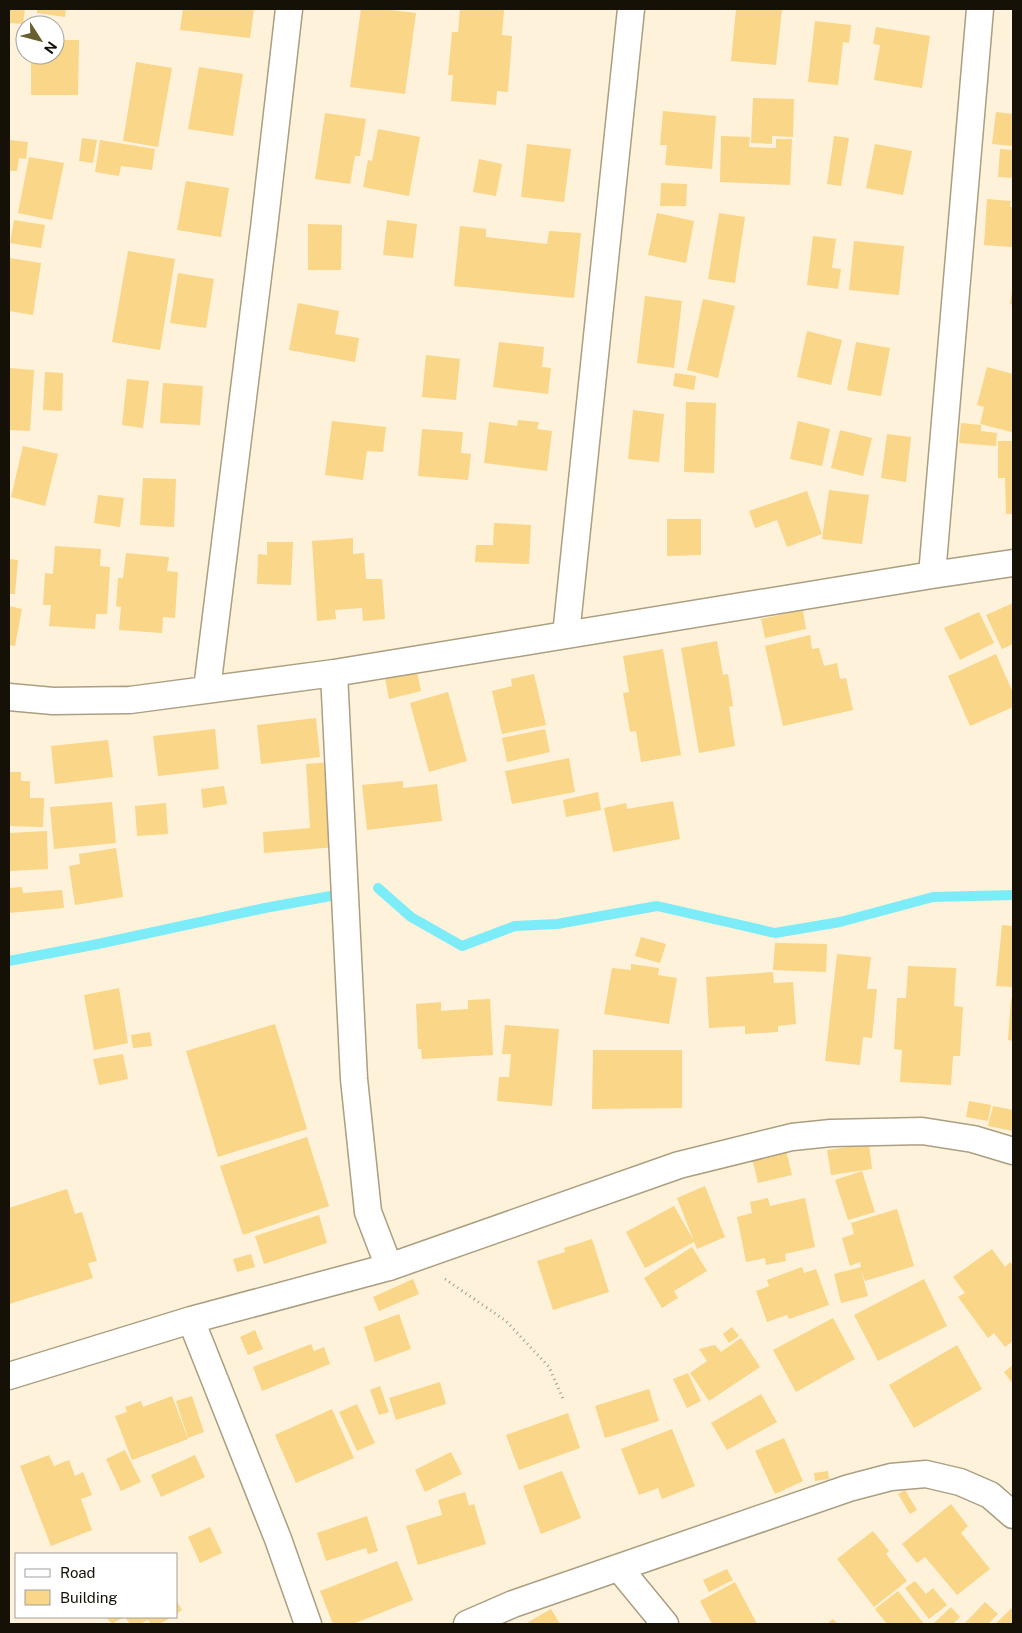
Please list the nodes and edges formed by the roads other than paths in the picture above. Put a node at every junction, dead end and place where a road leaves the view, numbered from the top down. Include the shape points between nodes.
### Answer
1 (289, 9) edge
2 (632, 9) edge
3 (980, 9) edge
4 (1013, 563) edge
5 (932, 574) junction
6 (566, 635) junction
7 (334, 673) junction
8 (207, 689) junction
9 (9, 697) edge
10 (1013, 1151) edge
11 (389, 1267) junction
12 (191, 1320) junction
13 (9, 1376) edge
14 (1013, 1515) edge
15 (619, 1568) junction
16 (308, 1624) edge
17 (467, 1624) edge
18 (665, 1624) edge

1 - 8 street
2 - 6 street
3 - 5 street
4 - 5 street
5 - 6 street
6 - 7 street
7 - 8 street
7 - 11 street via 354,1079 368,1212
8 - 9 street via 130,700 53,701
10 - 11 street via 973,1139 922,1131 792,1137 679,1165
11 - 12 street
12 - 13 street
12 - 16 street
14 - 15 street via 990,1495 960,1482 926,1474 890,1477
15 - 17 street via 513,1604
15 - 18 street

